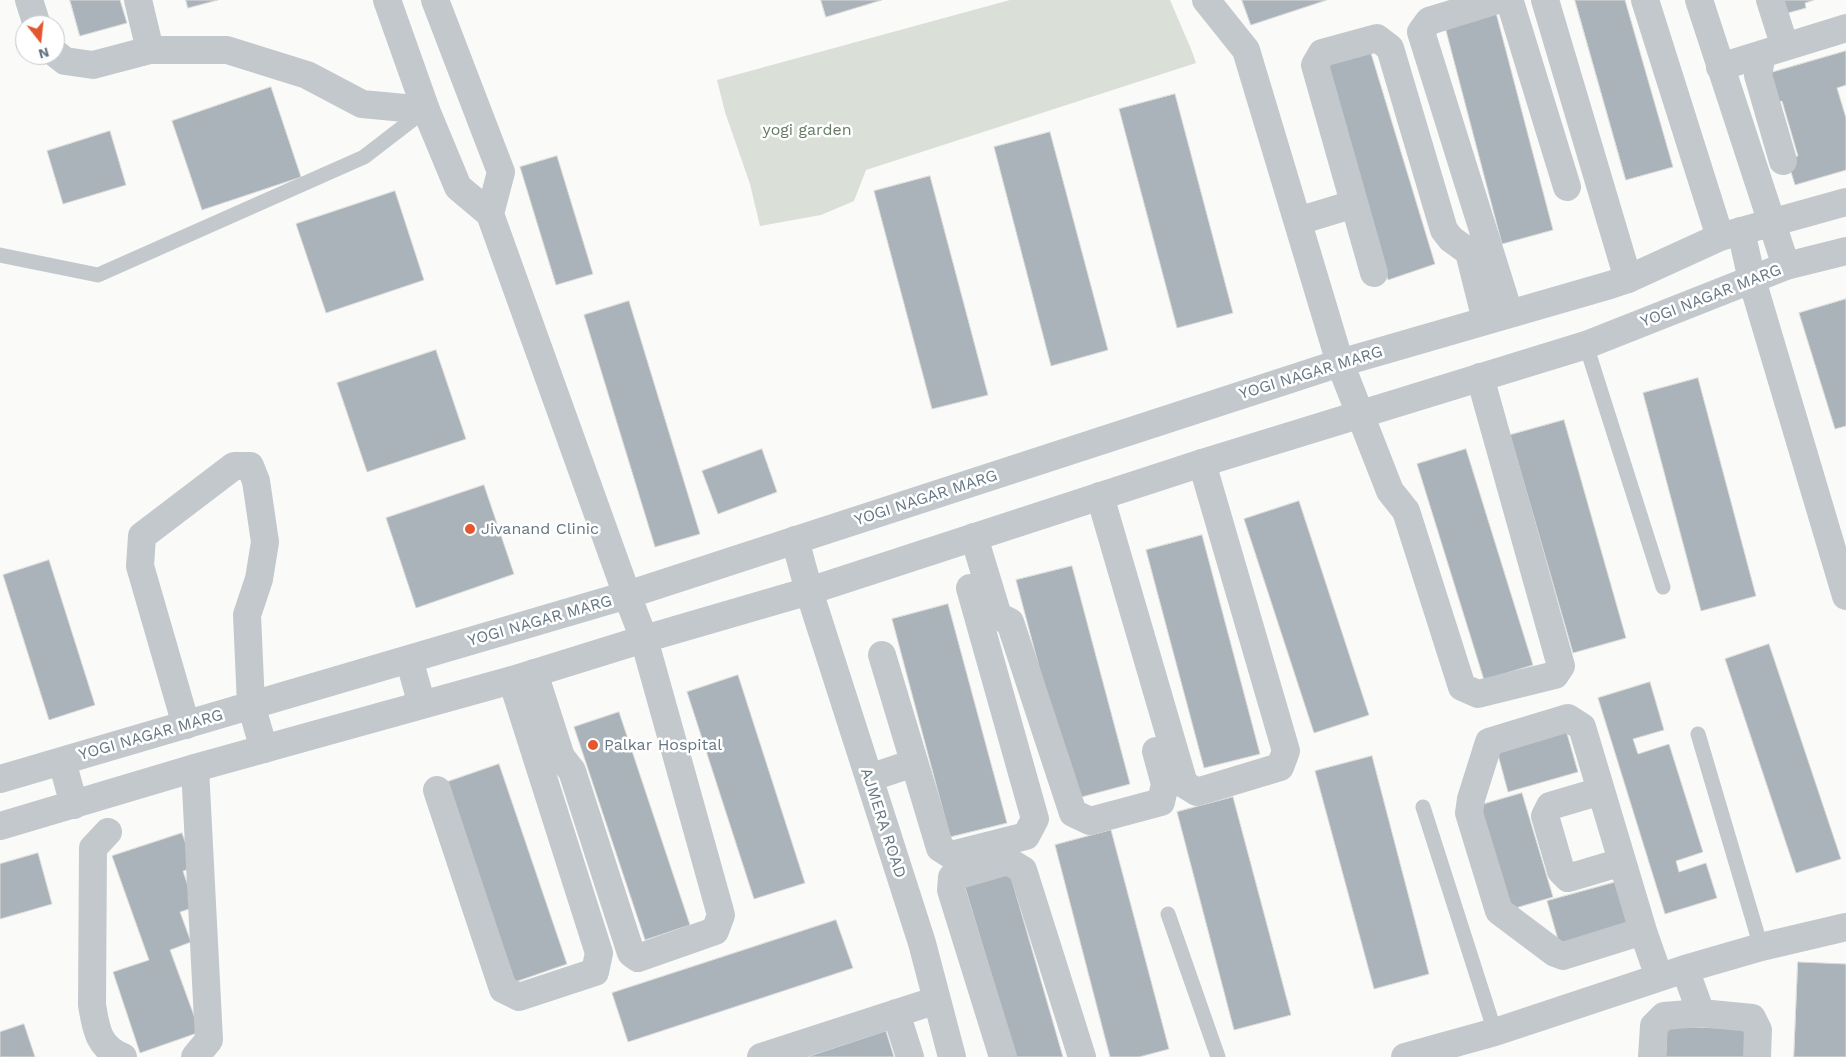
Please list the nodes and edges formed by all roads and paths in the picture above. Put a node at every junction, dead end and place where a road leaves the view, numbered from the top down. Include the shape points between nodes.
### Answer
1 (29, 0) edge
2 (138, 0) edge
3 (388, 0) edge
4 (435, 0) edge
5 (1206, 0) edge
6 (1497, 0) edge
7 (1504, 0) edge
8 (1545, 0) edge
9 (1645, 0) edge
10 (1699, 0) edge
11 (1770, 0) edge
12 (34, 15) edge
13 (1846, 28) edge
14 (150, 50) junction
15 (1774, 50) junction
16 (65, 61) edge
17 (1720, 67) junction
18 (426, 110) junction
19 (1783, 161) dead end
20 (1567, 187) dead end
21 (1846, 202) edge
22 (1354, 204) junction
23 (490, 214) junction
24 (1298, 220) junction
25 (1771, 222) junction
26 (1730, 234) junction
27 (1846, 251) edge
28 (0, 255) edge
29 (1786, 266) junction
30 (1374, 273) dead end
31 (1628, 279) junction
32 (1752, 280) junction
33 (1498, 317) junction
34 (1586, 345) junction
35 (1340, 363) junction
36 (1480, 377) junction
37 (1360, 414) junction
38 (1202, 463) junction
39 (1092, 499) junction
40 (795, 540) junction
41 (965, 540) junction
42 (1663, 587) dead end
43 (809, 590) junction
44 (627, 595) junction
45 (1846, 596) edge
46 (644, 639) junction
47 (882, 655) dead end
48 (408, 659) junction
49 (523, 677) junction
50 (251, 706) junction
51 (422, 706) junction
52 (186, 725) junction
53 (1698, 734) dead end
54 (264, 750) junction
55 (62, 761) junction
56 (914, 763) junction
57 (195, 768) junction
58 (869, 778) junction
59 (0, 779) edge
60 (437, 790) dead end
61 (1601, 791) junction
62 (74, 805) junction
63 (1423, 807) dead end
64 (0, 826) edge
65 (108, 832) dead end
66 (1622, 862) junction
67 (1168, 914) dead end
68 (1846, 927) edge
69 (963, 929) junction
70 (1643, 931) junction
71 (922, 943) junction
72 (1761, 947) junction
73 (1685, 969) junction
74 (1659, 977) junction
75 (937, 1000) junction
76 (896, 1013) junction
77 (1701, 1013) junction
78 (1495, 1032) junction
79 (123, 1057) edge
80 (195, 1057) edge
81 (761, 1057) edge
82 (910, 1057) edge
83 (952, 1057) edge
84 (1003, 1057) edge
85 (1082, 1057) edge
86 (1218, 1057) edge
87 (1404, 1057) edge
88 (1652, 1057) edge
89 (1757, 1057) edge

1 - 12 street
2 - 14 street
3 - 18 street
4 - 23 street via 501,172
5 - 24 street via 1246,50
6 - 33 street via 1429,21 1421,32
7 - 20 street via 1511,5
8 - 31 street
9 - 26 street
10 - 17 street
11 - 15 street
13 - 15 street
14 - 16 street via 93,65
14 - 18 street via 227,50 307,75 362,104
15 - 17 street
15 - 19 street via 1758,75
17 - 25 street
18 - 23 street via 458,187
18 - 28 lane via 364,157 98,275
21 - 25 street, YOGI NAGAR MARG
22 - 24 street
22 - 30 street
22 - 33 street via 1315,65 1322,52 1377,38 1390,48 1444,230 1469,252
23 - 44 street
24 - 35 street
25 - 26 street, YOGI NAGAR MARG
25 - 29 street
26 - 31 street, YOGI NAGAR MARG
26 - 32 street
27 - 29 street, YOGI NAGAR MARG
29 - 32 street, YOGI NAGAR MARG
31 - 33 street, YOGI NAGAR MARG
32 - 34 street, YOGI NAGAR MARG
32 - 45 street
33 - 35 street, YOGI NAGAR MARG
34 - 36 street, YOGI NAGAR MARG
34 - 42 lane
35 - 37 street
35 - 40 street, YOGI NAGAR MARG
36 - 37 street, YOGI NAGAR MARG
36 - 37 street via 1561,666 1554,675 1478,694 1462,687 1406,511 1390,491
37 - 38 street, YOGI NAGAR MARG
38 - 39 street, YOGI NAGAR MARG
38 - 39 street via 1286,751 1280,767 1197,792 1184,784
39 - 41 street, YOGI NAGAR MARG
39 - 41 street via 1165,784 1161,802 1090,821 1073,813 1010,622 998,616
40 - 43 street, AJMERA ROAD
40 - 44 street, YOGI NAGAR MARG
41 - 43 street, YOGI NAGAR MARG
41 - 56 street via 1035,819 1026,836 951,855 940,848
43 - 46 street, YOGI NAGAR MARG
43 - 58 street, AJMERA ROAD
44 - 46 street
44 - 48 street, YOGI NAGAR MARG
46 - 49 street, YOGI NAGAR MARG
46 - 49 street via 721,915 715,931 638,958 630,953 572,771 561,757
47 - 56 street
48 - 50 street, YOGI NAGAR MARG
48 - 51 street
49 - 51 street, YOGI NAGAR MARG
49 - 60 street via 599,953 596,972 519,997 503,989
50 - 52 street, YOGI NAGAR MARG
50 - 52 street via 246,615 259,579 265,542 256,481 250,466 234,466 142,536 140,566
50 - 54 street
51 - 54 street, YOGI NAGAR MARG
52 - 55 street, YOGI NAGAR MARG
53 - 72 lane
54 - 57 street, YOGI NAGAR MARG
55 - 59 street, YOGI NAGAR MARG
55 - 62 street
56 - 58 street
57 - 62 street, YOGI NAGAR MARG
57 - 80 street via 210,1040
58 - 71 street, AJMERA ROAD
61 - 66 street
61 - 66 street via 1550,806 1545,816 1561,872 1568,878
61 - 70 street via 1582,728 1568,718 1489,742 1469,813 1499,911 1555,953 1563,956
62 - 64 street, YOGI NAGAR MARG
63 - 78 lane
65 - 79 street via 93,848 92,1006 96,1031 112,1052
66 - 70 street
67 - 86 lane
68 - 72 street
69 - 71 street
69 - 84 street
69 - 85 street via 951,890 952,878 1008,861 1024,870
70 - 74 street
71 - 75 street, AJMERA ROAD
72 - 73 street
73 - 74 street
73 - 77 street
74 - 78 street
75 - 76 street
75 - 83 street, AJMERA ROAD
76 - 81 street
76 - 82 street
77 - 88 street via 1664,1016 1654,1026
77 - 89 street via 1752,1018 1758,1030
78 - 87 street

